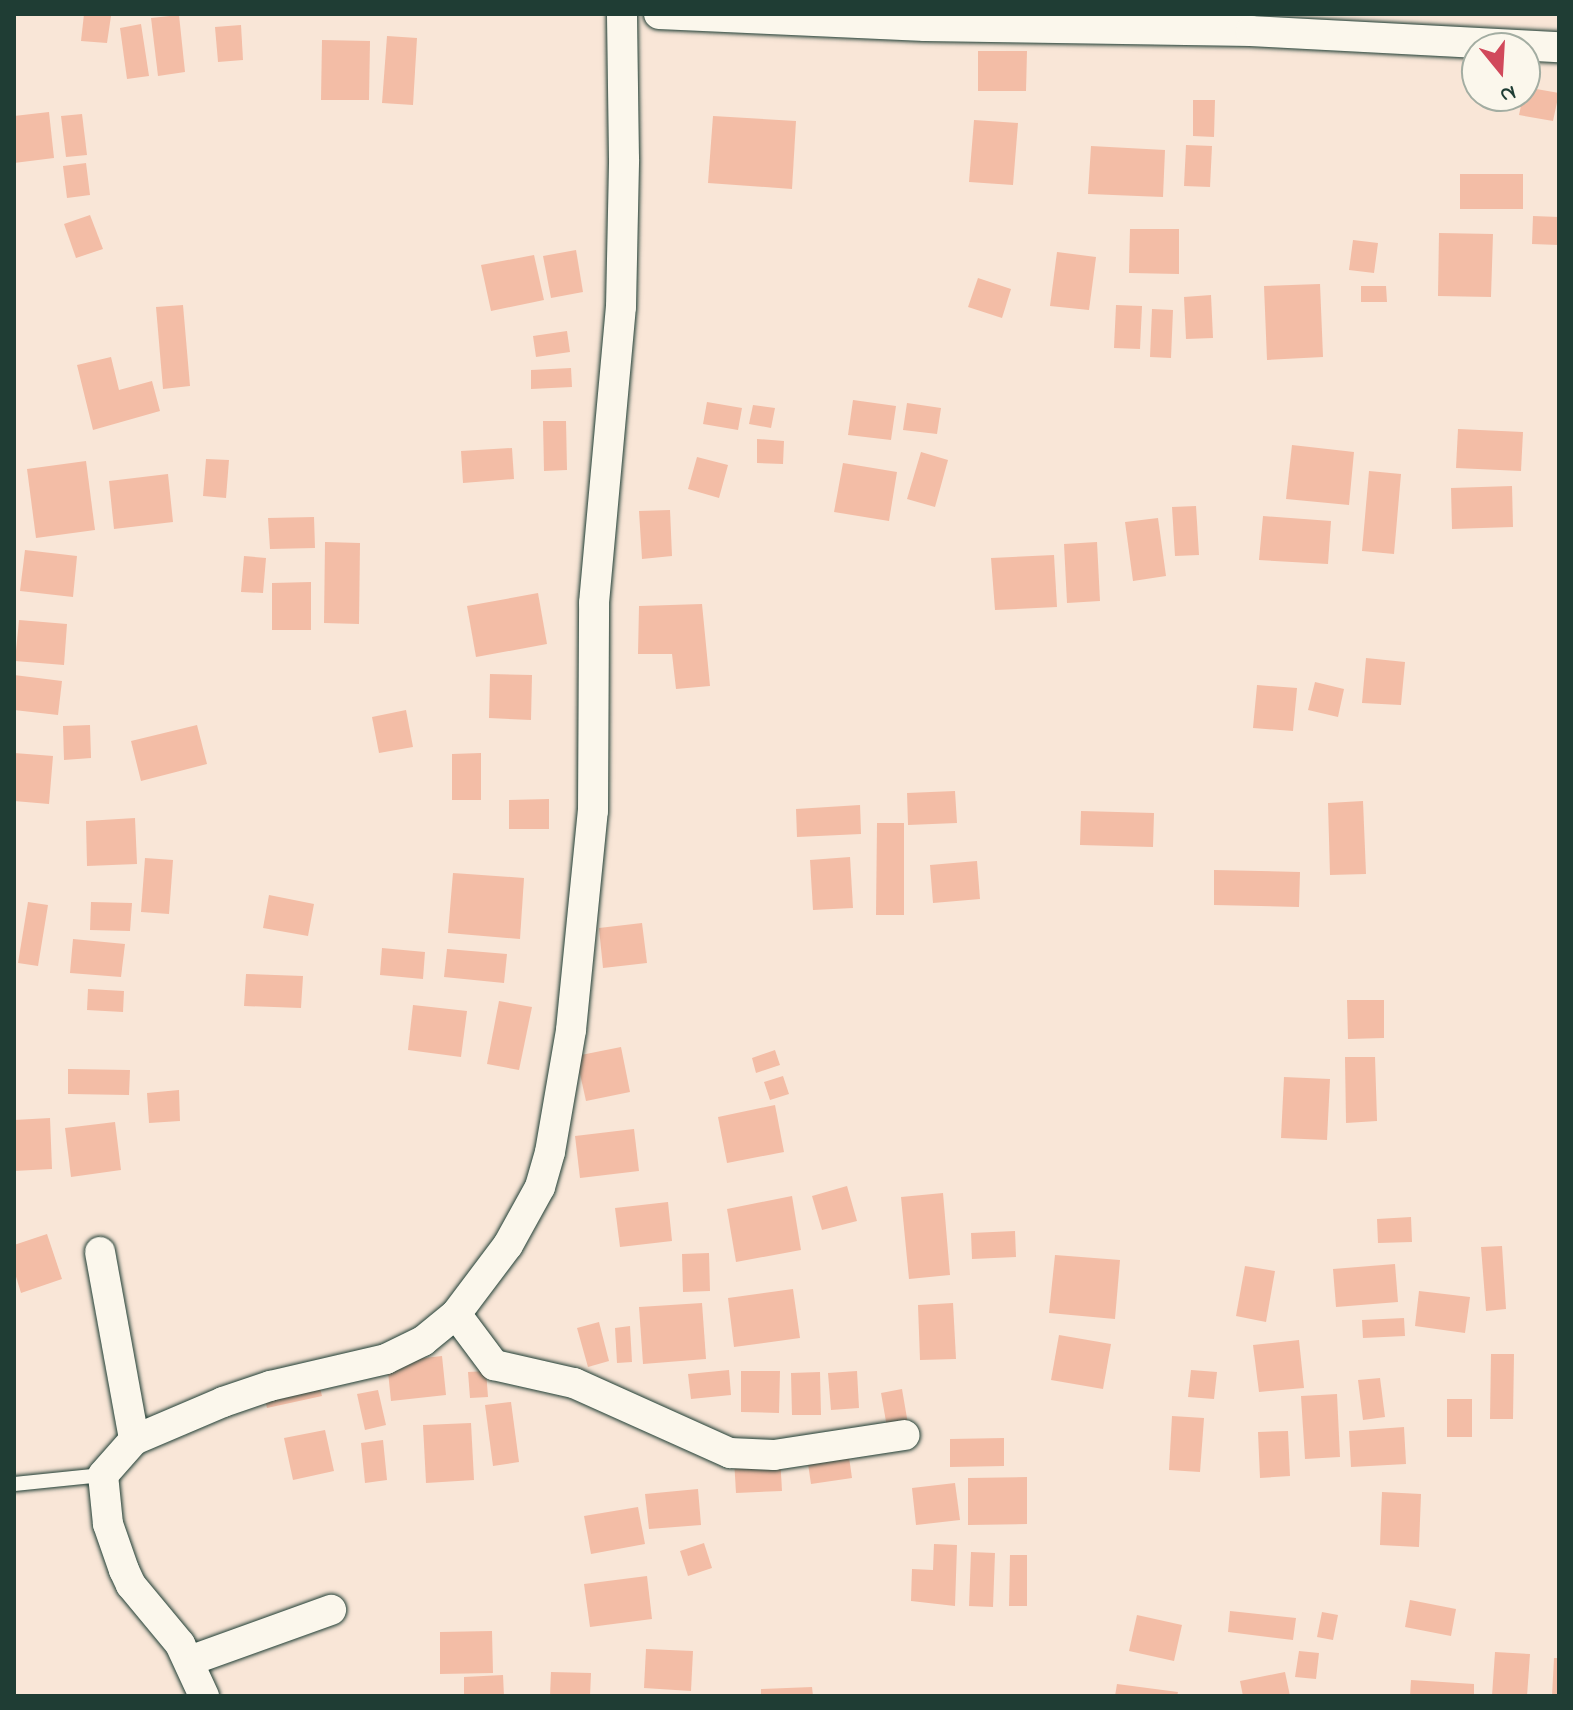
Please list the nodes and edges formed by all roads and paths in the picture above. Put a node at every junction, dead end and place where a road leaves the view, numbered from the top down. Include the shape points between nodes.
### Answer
1 (622, 14) edge
2 (659, 14) edge
3 (1559, 47) edge
4 (100, 1252) dead end
5 (456, 1314) junction
6 (904, 1435) dead end
7 (134, 1440) junction
8 (103, 1475) junction
9 (14, 1484) edge
10 (331, 1610) dead end
11 (189, 1661) junction
12 (204, 1696) edge

1 - 5 street via 621,307 594,617 593,811 571,1030 540,1187 524,1222
2 - 3 street via 925,26 1251,31
4 - 7 street
5 - 6 street via 494,1365 574,1383 730,1453 774,1455
5 - 7 street via 404,1352 270,1386
7 - 8 street
8 - 9 lane
8 - 11 street via 108,1524 124,1570
10 - 11 street
11 - 12 street

